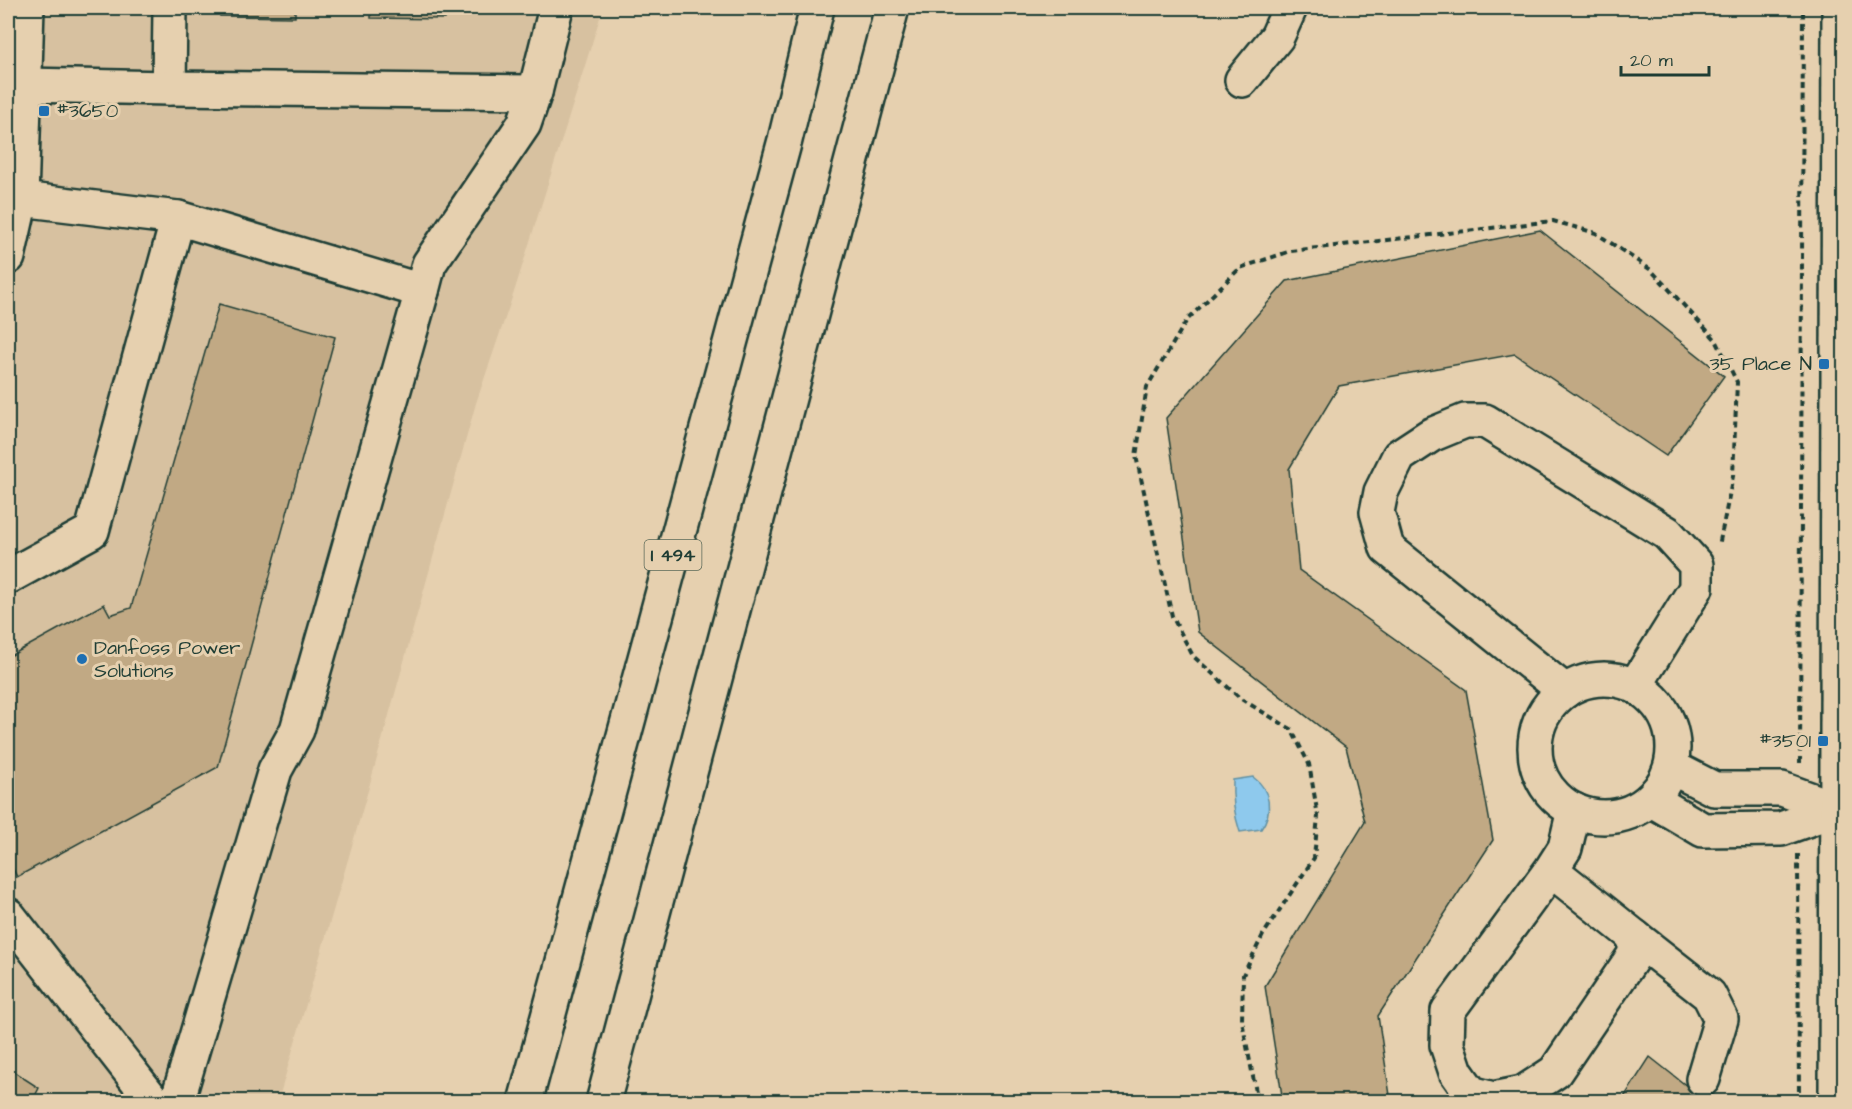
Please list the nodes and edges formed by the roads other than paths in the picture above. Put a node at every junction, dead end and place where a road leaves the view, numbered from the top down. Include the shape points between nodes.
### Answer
1 (27, 8) edge
2 (170, 8) edge
3 (556, 8) edge
4 (817, 8) edge
5 (892, 8) edge
6 (1290, 8) edge
7 (1839, 8) edge
8 (1242, 80) dead end
9 (25, 85) junction
10 (169, 88) junction
11 (535, 92) junction
12 (21, 199) junction
13 (178, 218) junction
14 (8, 257) edge
15 (422, 291) junction
16 (1841, 379) edge
17 (8, 577) edge
18 (1635, 686) junction
19 (1565, 691) junction
20 (1671, 767) junction
21 (1652, 800) junction
22 (1799, 808) junction
23 (1841, 809) edge
24 (1574, 810) junction
25 (1551, 870) junction
26 (8, 915) edge
27 (1635, 937) junction
28 (1703, 1078) dead end
29 (154, 1101) edge
30 (177, 1101) edge
31 (525, 1101) edge
32 (603, 1101) edge
33 (1836, 1101) edge

1 - 9 main road
2 - 10 main road
3 - 11 main road
4 - 31 main road, I 494 via 785,140
5 - 32 main road
6 - 8 main road via 1277,37
7 - 16 main road
9 - 10 main road
9 - 12 main road
10 - 11 main road
11 - 15 main road via 524,124 429,264
12 - 13 main road
12 - 14 main road
13 - 15 main road
13 - 17 main road via 92,531
15 - 30 main road via 297,730 275,770
16 - 23 main road
18 - 19 main road via 1614,679 1597,680
18 - 19 main road via 1696,588 1696,565 1667,533 1485,421 1465,421 1431,435 1399,456 1381,492 1377,512 1387,548
18 - 20 main road via 1655,700 1668,720 1673,743
19 - 24 main road via 1548,708 1537,729 1535,753 1541,776 1555,796
20 - 21 main road
20 - 22 main road via 1714,789 1782,789
21 - 22 main road via 1702,830 1781,829
21 - 24 main road via 1621,815 1597,816
22 - 23 main road
23 - 33 main road
24 - 25 main road via 1565,848
25 - 27 main road
25 - 27 main road via 1448,1011 1447,1045 1456,1072 1471,1093 1493,1099 1523,1093 1555,1072 1635,954
26 - 29 main road
27 - 28 main road via 1709,995 1721,1019

